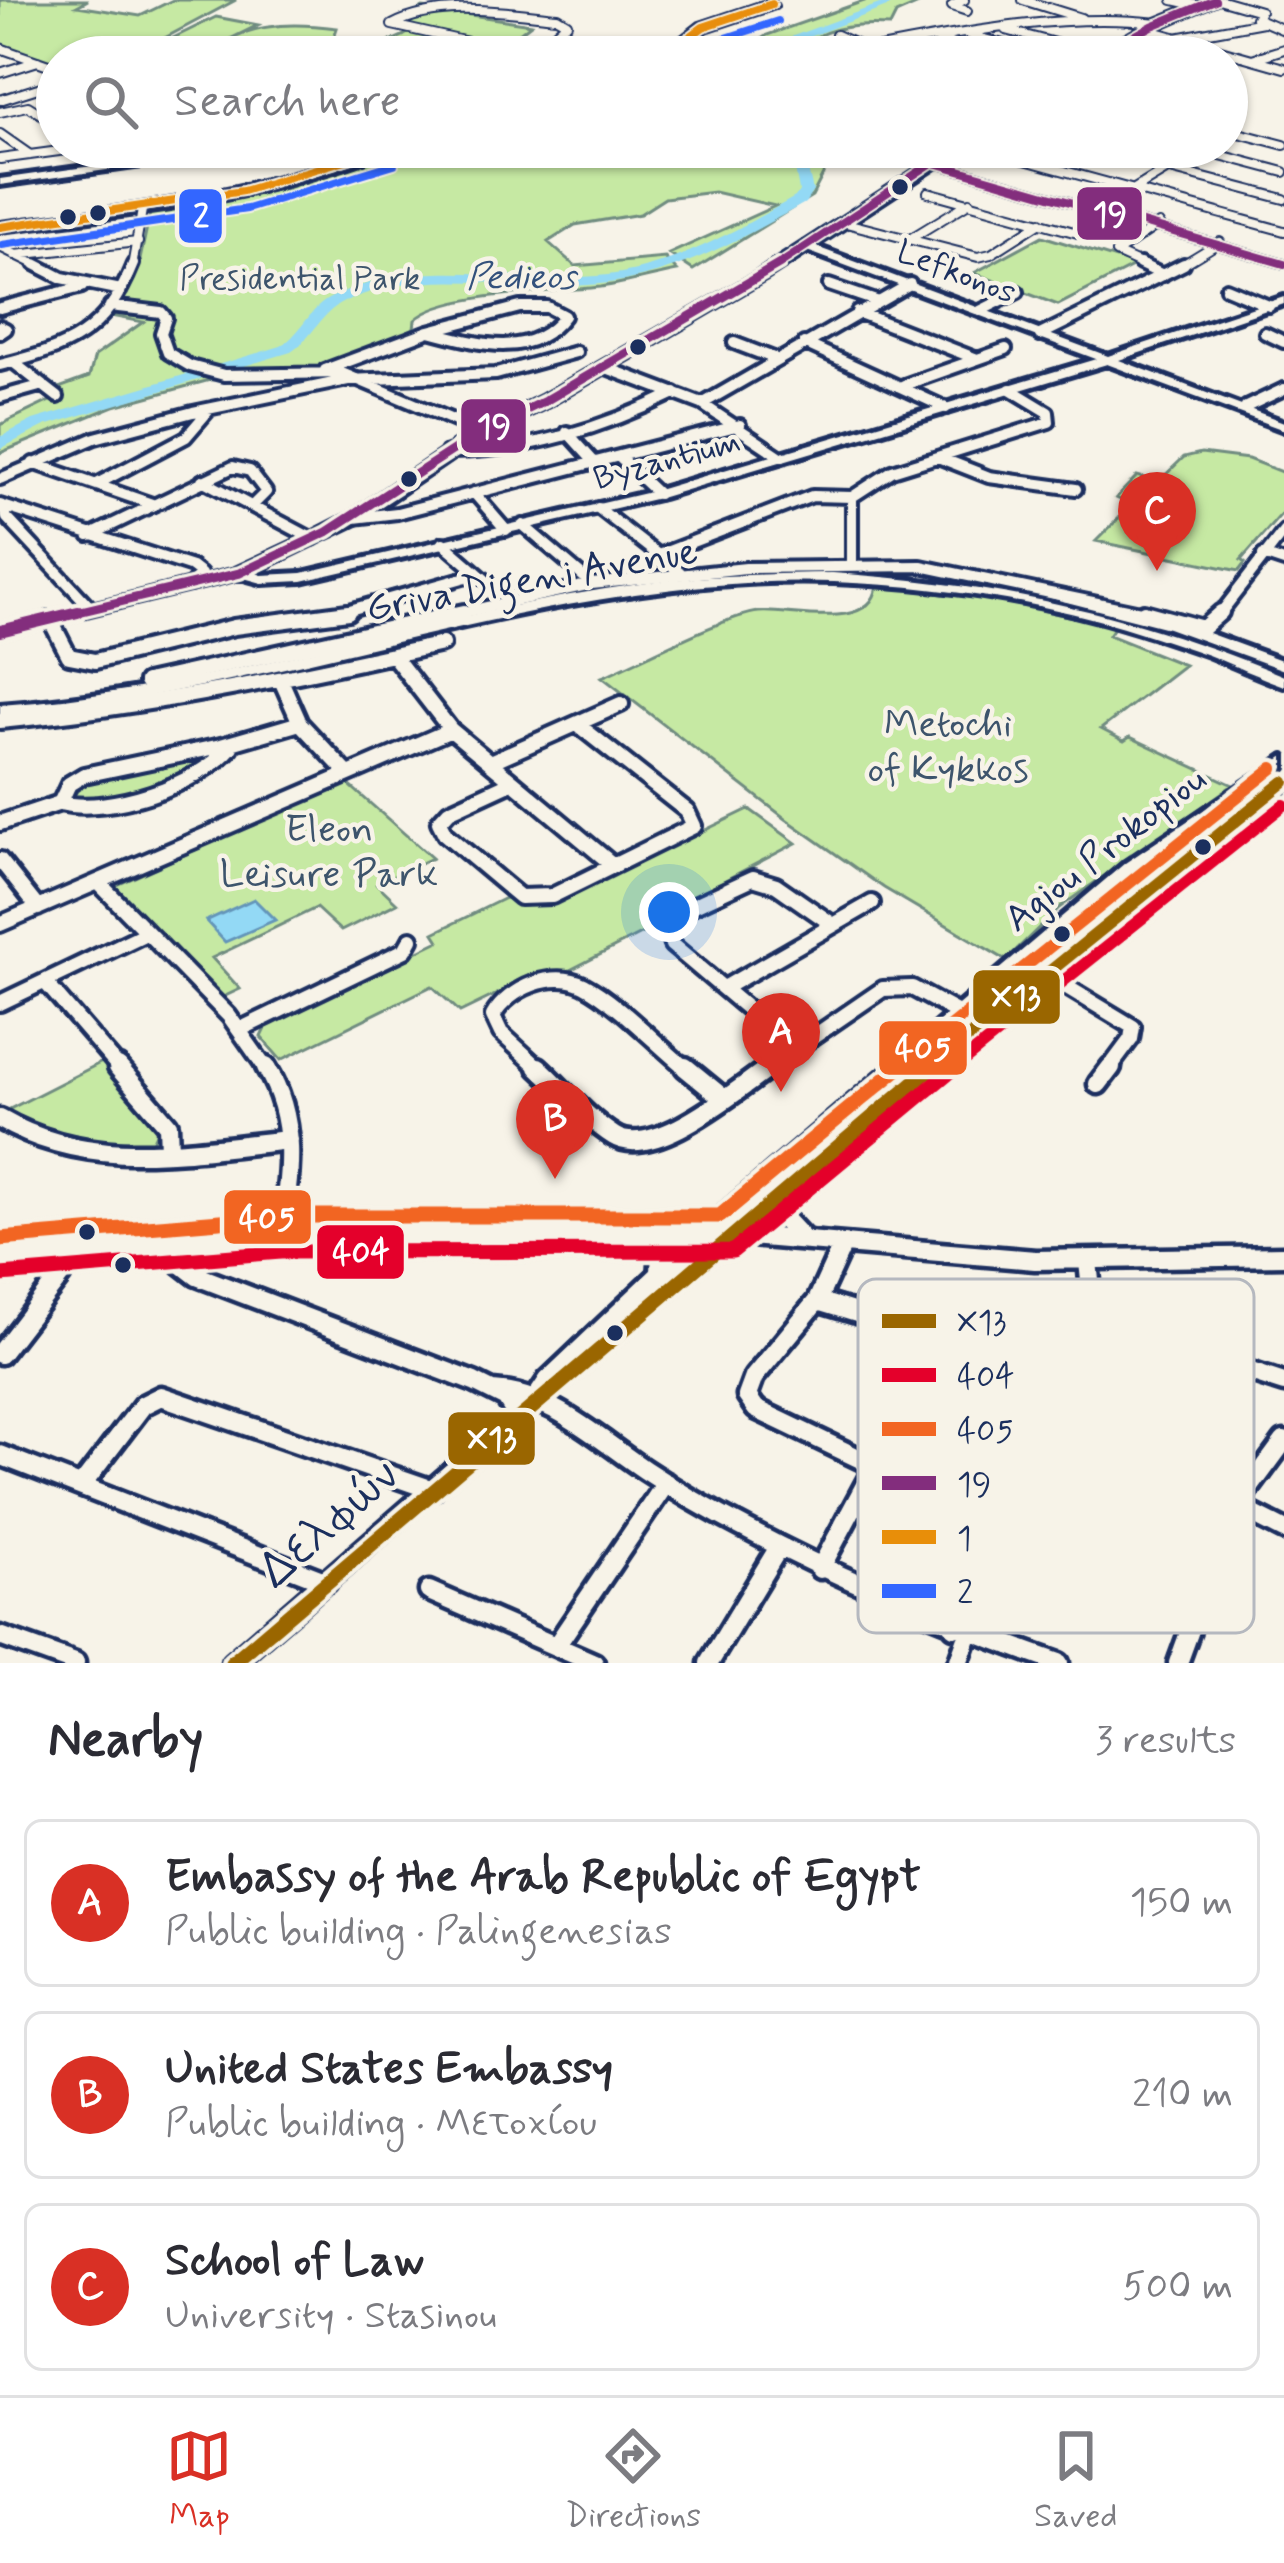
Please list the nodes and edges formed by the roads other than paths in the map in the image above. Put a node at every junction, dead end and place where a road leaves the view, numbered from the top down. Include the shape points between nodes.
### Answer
1 (964, 0) edge
2 (1023, 0) edge
3 (1068, 0) edge
4 (1173, 0) edge
5 (1218, 0) edge
6 (1251, 0) edge
7 (771, 1) edge
8 (1270, 5) dead end
9 (1200, 6) junction
10 (1052, 8) junction
11 (967, 11) dead end
12 (1035, 14) dead end
13 (1086, 21) junction
14 (1262, 22) junction
15 (1059, 23) junction
16 (1152, 26) junction
17 (999, 27) junction
18 (707, 28) junction
19 (1284, 30) edge
20 (961, 32) junction
21 (431, 36) edge
22 (551, 36) edge
23 (695, 36) edge
24 (698, 36) edge
25 (937, 36) edge
26 (975, 36) edge
27 (1030, 36) edge
28 (1134, 36) edge
29 (1172, 36) edge
30 (1187, 36) edge
31 (0, 48) edge
32 (1284, 49) edge
33 (1248, 58) edge
34 (1252, 59) junction
35 (36, 60) edge
36 (36, 62) edge
37 (1284, 68) edge
38 (1, 73) edge
39 (36, 89) edge
40 (0, 100) edge
41 (36, 110) edge
42 (0, 112) edge
43 (1260, 129) dead end
44 (0, 134) edge
45 (1250, 136) joint
46 (1284, 145) edge
47 (36, 154) edge
48 (30, 155) junction
49 (0, 159) edge
50 (1248, 162) edge
51 (81, 168) edge
52 (329, 168) edge
53 (929, 168) edge
54 (950, 168) edge
55 (1053, 168) edge
56 (1161, 168) edge
57 (1170, 168) edge
58 (1168, 170) junction
59 (1284, 172) edge
60 (0, 182) edge
61 (1133, 190) junction
62 (928, 192) dead end
63 (1284, 199) edge
64 (970, 202) junction
65 (1103, 208) junction
66 (142, 210) junction
67 (1041, 221) junction
68 (845, 223) junction
69 (1159, 224) junction
70 (0, 226) edge
71 (1281, 237) edge
72 (908, 240) junction
73 (138, 242) junction
74 (1220, 242) junction
75 (1125, 246) junction
76 (0, 247) edge
77 (807, 247) junction
78 (1251, 251) junction
79 (15, 255) junction
80 (1284, 264) edge
81 (1162, 275) junction
82 (910, 284) junction
83 (829, 285) dead end
84 (86, 286) junction
85 (1226, 288) dead end
86 (121, 290) junction
87 (1018, 292) dead end
88 (1284, 300) edge
89 (876, 301) junction
90 (110, 306) junction
91 (1269, 306) junction
92 (0, 308) edge
93 (980, 311) junction
94 (856, 312) junction
95 (427, 331) junction
96 (1265, 333) dead end
97 (1040, 335) junction
98 (1284, 342) edge
99 (734, 343) dead end
100 (804, 343) junction
101 (1006, 349) dead end
102 (1076, 349) junction
103 (1145, 349) junction
104 (576, 352) dead end
105 (356, 359) junction
106 (776, 359) junction
107 (977, 359) junction
108 (1108, 360) junction
109 (13, 362) junction
110 (0, 365) edge
111 (604, 367) junction
112 (1139, 368) junction
113 (1077, 369) junction
114 (319, 371) junction
115 (355, 378) junction
116 (43, 385) junction
117 (904, 385) junction
118 (1010, 389) junction
119 (1284, 389) edge
120 (676, 393) junction
121 (0, 397) edge
122 (58, 397) dead end
123 (702, 404) junction
124 (1246, 407) junction
125 (946, 408) junction
126 (210, 409) junction
127 (1277, 423) edge
128 (740, 425) junction
129 (567, 432) junction
130 (481, 433) junction
131 (447, 452) junction
132 (781, 457) junction
133 (938, 457) junction
134 (621, 459) junction
135 (32, 463) junction
136 (596, 464) junction
137 (0, 479) edge
138 (202, 480) junction
139 (97, 484) junction
140 (1076, 489) dead end
141 (474, 494) junction
142 (658, 494) junction
143 (851, 497) junction
144 (152, 504) junction
145 (1, 506) edge
146 (252, 506) junction
147 (370, 508) junction
148 (598, 508) junction
149 (397, 513) junction
150 (354, 518) junction
151 (523, 526) junction
152 (506, 530) junction
153 (1284, 531) edge
154 (89, 536) junction
155 (313, 539) junction
156 (443, 543) junction
157 (661, 554) junction
158 (1263, 555) junction
159 (1284, 562) edge
160 (852, 567) junction
161 (240, 572) junction
162 (680, 572) junction
163 (920, 573) junction
164 (477, 574) junction
165 (592, 584) junction
166 (190, 585) junction
167 (511, 602) junction
168 (91, 608) junction
169 (50, 619) junction
170 (0, 631) edge
171 (442, 644) dead end
172 (342, 649) junction
173 (393, 655) junction
174 (311, 656) junction
175 (341, 668) junction
176 (324, 672) junction
177 (1284, 674) edge
178 (281, 680) junction
179 (146, 682) dead end
180 (621, 704) dead end
181 (0, 708) edge
182 (0, 721) edge
183 (300, 723) junction
184 (577, 724) junction
185 (451, 730) junction
186 (231, 747) junction
187 (1284, 761) edge
188 (490, 762) junction
189 (348, 774) junction
190 (512, 782) junction
191 (1284, 782) edge
192 (60, 803) junction
193 (0, 823) edge
194 (0, 860) edge
195 (613, 865) junction
196 (98, 882) junction
197 (872, 903) dead end
198 (38, 908) junction
199 (0, 924) edge
200 (832, 924) junction
201 (144, 934) junction
202 (411, 939) dead end
203 (1042, 972) junction
204 (45, 982) junction
205 (724, 988) junction
206 (0, 1003) edge
207 (971, 1019) junction
208 (241, 1029) junction
209 (794, 1048) junction
210 (1099, 1084) dead end
211 (723, 1099) junction
212 (0, 1119) edge
213 (289, 1140) junction
214 (169, 1150) junction
215 (789, 1184) junction
216 (645, 1232) junction
217 (280, 1234) junction
218 (703, 1234) junction
219 (726, 1234) junction
220 (166, 1240) junction
221 (807, 1240) junction
222 (843, 1244) junction
223 (71, 1250) junction
224 (1284, 1256) edge
225 (0, 1257) edge
226 (1088, 1261) junction
227 (661, 1273) junction
228 (1090, 1279) edge
229 (818, 1301) junction
230 (858, 1313) edge
231 (0, 1354) edge
232 (1254, 1373) edge
233 (1284, 1383) edge
234 (494, 1391) junction
235 (535, 1400) junction
236 (517, 1416) junction
237 (1284, 1441) edge
238 (0, 1455) edge
239 (858, 1458) edge
240 (1254, 1482) edge
241 (666, 1484) junction
242 (82, 1485) junction
243 (433, 1490) junction
244 (858, 1497) edge
245 (1254, 1517) edge
246 (1284, 1530) edge
247 (778, 1547) junction
248 (820, 1569) junction
249 (327, 1582) junction
250 (858, 1585) edge
251 (429, 1591) dead end
252 (962, 1633) edge
253 (973, 1633) edge
254 (1189, 1633) edge
255 (0, 1636) edge
256 (556, 1646) junction
257 (75, 1663) edge
258 (232, 1663) edge
259 (594, 1663) edge
260 (709, 1663) edge
261 (958, 1663) edge
262 (1058, 1663) edge
263 (1178, 1663) edge

1 - 11 street via 952,6
2 - 10 street
3 - 10 street
4 - 9 street
5 - 9 main road
5 - 14 street via 1260,11
6 - 8 street
7 - 18 main road
9 - 16 main road
10 - 13 street
12 - 15 street
13 - 15 street
13 - 16 street
14 - 19 street
14 - 30 street
15 - 17 street
16 - 28 main road
16 - 29 street
17 - 20 street
17 - 27 street
18 - 23 main road
18 - 24 main road
20 - 25 street
20 - 26 street
21 - 22 street via 392,25 454,7 567,22
31 - 35 street
32 - 34 street
33 - 34 street
34 - 37 street
36 - 38 street
39 - 40 street
41 - 42 street
43 - 45 street
44 - 48 street
45 - 46 street
47 - 48 street
48 - 49 street
50 - 59 street
51 - 60 main road
52 - 66 main road via 270,189
53 - 68 main road
54 - 65 street
55 - 61 street
56 - 58 street
57 - 58 street
58 - 61 street
58 - 63 street
61 - 65 street
61 - 71 street
62 - 64 street
64 - 67 street
64 - 72 street
65 - 69 street
66 - 70 main road
66 - 73 street
67 - 72 street via 985,257
67 - 75 street
68 - 72 street
68 - 77 main road
69 - 74 street
69 - 75 street
71 - 78 street
73 - 79 street
73 - 86 street
74 - 78 street
74 - 81 street
75 - 81 street via 1116,255
76 - 79 street
77 - 82 main road, Lefkonos
77 - 111 main road
78 - 80 street
79 - 84 street
81 - 97 street
82 - 89 street
82 - 93 main road, Lefkonos
83 - 89 street
84 - 86 street
84 - 92 street
85 - 91 street
86 - 90 street
87 - 93 street
88 - 91 main road, Byzantium
89 - 94 street
90 - 109 street via 80,338
90 - 114 street via 161,312 168,353 203,370
91 - 103 main road, Byzantium
93 - 97 main road, Lefkonos
94 - 100 street
94 - 107 street
95 - 95 street via 498,345 550,334 563,316 554,307 529,307
95 - 105 street
96 - 98 street
97 - 102 main road, Lefkonos
99 - 106 street
100 - 106 street
100 - 117 street
101 - 107 street
102 - 103 main road
102 - 108 main road, Lefkonos
102 - 113 main road via 1086,361
103 - 108 main road, Byzantium
103 - 112 main road via 1132,359
104 - 115 street via 472,378
105 - 114 street
105 - 115 street
106 - 123 street
107 - 117 street
108 - 112 main road
108 - 113 main road, Byzantium
108 - 127 main road
109 - 110 street
109 - 116 street
111 - 120 street
111 - 130 main road
112 - 124 main road
113 - 118 main road, Byzantium
114 - 115 street
115 - 126 street
115 - 130 street
116 - 121 street
116 - 122 street
117 - 125 street
118 - 125 main road, Byzantium
118 - 133 street via 1051,418
119 - 124 street
120 - 123 street
120 - 129 street
123 - 128 street
124 - 127 main road
125 - 132 main road, Byzantium
126 - 135 street via 119,428
126 - 139 street via 186,436
128 - 132 street
128 - 134 street
129 - 131 street
129 - 136 street
130 - 131 main road
131 - 147 main road
132 - 142 main road, Byzantium
133 - 140 street via 970,474
133 - 143 street via 876,478
134 - 136 street
134 - 142 street
135 - 137 street
135 - 139 street
136 - 141 street
138 - 144 street
138 - 146 street
138 - 146 street via 247,469 266,493
139 - 144 street
141 - 149 street
141 - 152 street
142 - 148 main road, Byzantium
143 - 157 street via 812,496
143 - 160 street
144 - 154 street
145 - 154 street
145 - 168 street
146 - 155 street
147 - 149 street
147 - 150 main road
148 - 151 main road, Byzantium
148 - 157 street
149 - 150 street
150 - 155 main road
151 - 152 main road, Byzantium
151 - 165 street
152 - 156 main road, Byzantium
153 - 158 street
154 - 166 street via 198,570
155 - 161 main road
156 - 161 main road, Byzantium via 286,579
156 - 164 street
157 - 162 street
158 - 159 street
158 - 163 street via 1203,628 1094,598
160 - 162 street
160 - 163 street
161 - 166 main road
162 - 165 street
163 - 177 main road, Griva Digeni Avenue via 1136,621
163 - 181 main road, Griva Digeni Avenue via 616,589 135,690
164 - 167 street
164 - 169 street via 342,614 234,626 95,661 69,656
165 - 167 street
166 - 168 main road
167 - 179 street
168 - 169 main road
169 - 170 main road
171 - 173 street
172 - 174 main road, Griva Digeni Avenue
172 - 175 street
172 - 177 main road, Griva Digeni Avenue via 616,592 827,577 1068,609
173 - 175 street
173 - 185 street
174 - 176 street
174 - 181 main road, Griva Digeni Avenue via 137,694
175 - 176 street
176 - 178 street
178 - 182 street
178 - 183 street
180 - 184 street
183 - 186 street
183 - 189 street
184 - 188 street
184 - 195 street via 695,821
185 - 188 street
185 - 189 street
186 - 192 street via 219,761 110,806
186 - 192 street via 209,745 84,775
187 - 207 main road, Agiou Prokopiou via 1131,866
188 - 190 street
189 - 196 street
190 - 195 street
190 - 195 street via 439,822 505,887 542,898
191 - 203 main road, Agiou Prokopiou
192 - 193 street
194 - 198 street
196 - 198 street
196 - 201 street
197 - 200 street
198 - 199 street
200 - 205 street
200 - 205 street via 753,878 674,915 665,925 672,945
201 - 204 street
201 - 208 street
202 - 208 street via 405,950
203 - 207 main road, Agiou Prokopiou
203 - 210 street via 1133,1028
204 - 206 street
204 - 214 street via 168,1125
205 - 209 street
207 - 209 street via 912,988 883,988
207 - 215 main road, Agiou Prokopiou
207 - 218 main road, Agiou Prokopiou
208 - 213 street via 272,1075
209 - 211 street
211 - 211 street via 657,1139 617,1139 501,1033 493,1016 503,999 538,981 580,983
212 - 214 street via 74,1153
213 - 214 street
213 - 217 street
215 - 219 main road, Agiou Prokopiou
215 - 221 main road via 779,1214
216 - 217 main road
216 - 218 main road
216 - 227 main road via 663,1246
217 - 220 main road
218 - 219 main road
218 - 227 street, Δελφών
219 - 221 street
219 - 235 street, Δελφών
220 - 223 main road
220 - 234 street via 197,1276
221 - 222 street
222 - 226 street
222 - 229 street
223 - 225 main road
223 - 231 street
224 - 226 street
226 - 228 street
227 - 235 street, Δελφών
229 - 230 street
229 - 239 street via 754,1377 749,1402
232 - 233 street
234 - 235 street
234 - 236 street
235 - 236 street, Δελφών
235 - 241 street
236 - 243 street, Δελφών
237 - 240 street
238 - 242 street
241 - 247 street
241 - 256 street
242 - 243 street via 142,1405 161,1396
242 - 249 street
243 - 249 street, Δελφών
244 - 248 street
245 - 246 street
247 - 248 street
247 - 260 street
248 - 250 street
249 - 258 street, Δελφών
251 - 256 street
252 - 261 street
253 - 262 street
254 - 263 street
255 - 257 street
256 - 259 street

